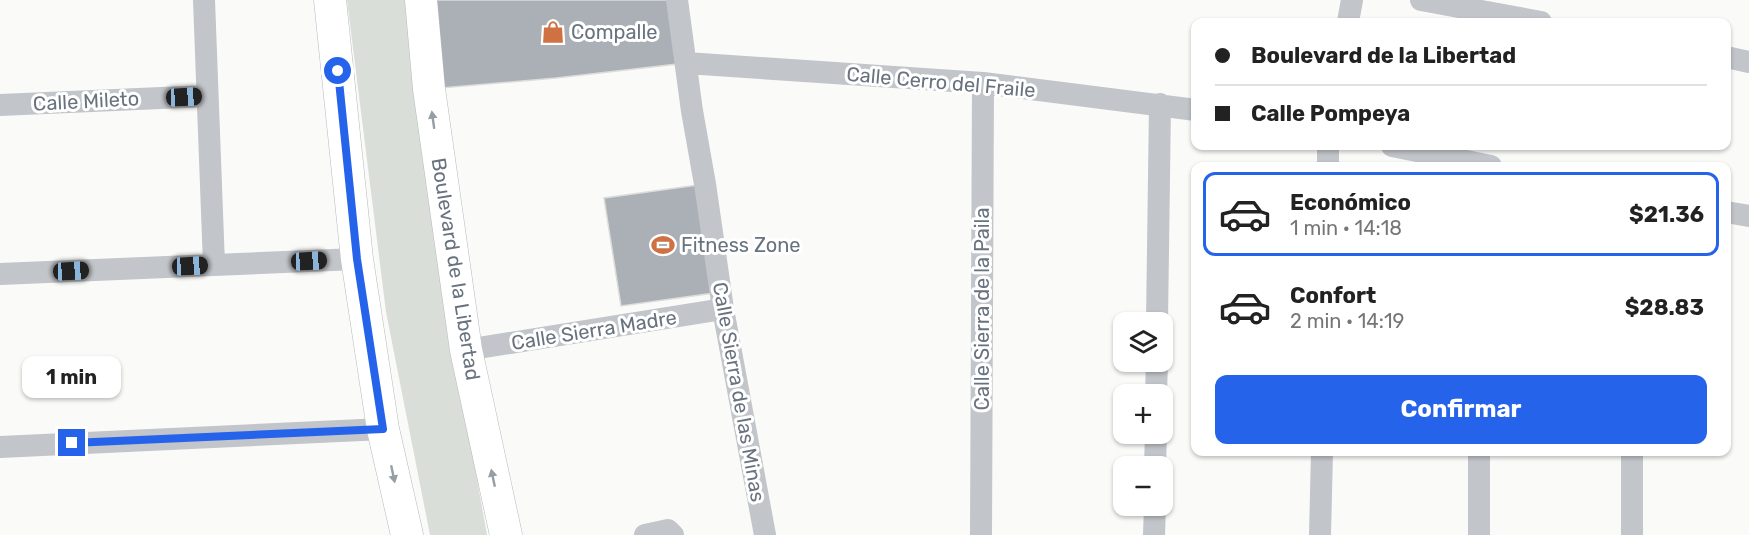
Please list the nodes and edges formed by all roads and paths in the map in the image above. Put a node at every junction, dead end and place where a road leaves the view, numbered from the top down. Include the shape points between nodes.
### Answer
1 (204, 0) edge
2 (330, 0) edge
3 (421, 0) edge
4 (677, 0) edge
5 (1352, 0) edge
6 (1421, 0) edge
7 (1349, 18) edge
8 (1519, 18) edge
9 (1731, 58) edge
10 (1749, 62) edge
11 (686, 63) junction
12 (983, 83) junction
13 (207, 96) junction
14 (1160, 104) junction
15 (0, 105) edge
16 (1191, 109) edge
17 (1410, 150) edge
18 (1464, 162) edge
19 (1731, 213) edge
20 (1749, 216) edge
21 (357, 259) junction
22 (214, 265) junction
23 (0, 274) edge
24 (723, 309) junction
25 (1157, 312) edge
26 (466, 350) junction
27 (383, 429) junction
28 (0, 447) edge
29 (1322, 456) edge
30 (1479, 456) edge
31 (1632, 456) edge
32 (1155, 516) edge
33 (407, 535) edge
34 (506, 535) edge
35 (645, 535) edge
36 (674, 535) edge
37 (765, 535) edge
38 (981, 535) edge
39 (1154, 535) edge
40 (1320, 535) edge
41 (1479, 535) edge
42 (1632, 535) edge

1 - 13 street
2 - 21 main road
26 -> 3 main road, Boulevard de la Libertad via 429,90
4 - 11 street, Calle Sierra de las Minas
5 - 7 street
6 - 8 street
9 - 10 street
11 - 12 street, Calle Cerro del Fraile
11 - 24 street, Calle Sierra de las Minas
12 - 14 street, Calle Cerro del Fraile
12 - 38 street, Calle Sierra de la Paila
13 - 15 street, Calle Mileto
13 - 22 street
14 - 16 street, Calle Cerro del Fraile
14 - 25 street
17 - 18 street
19 - 20 street
21 - 22 street
21 - 27 main road
22 - 23 street
24 - 26 street, Calle Sierra Madre
24 - 37 street, Calle Sierra de las Minas
34 -> 26 main road, Boulevard de la Libertad
27 - 28 street
27 -> 33 main road
29 - 40 street
30 - 41 street
31 - 42 street
32 - 39 street
35 - 36 street via 668,530

